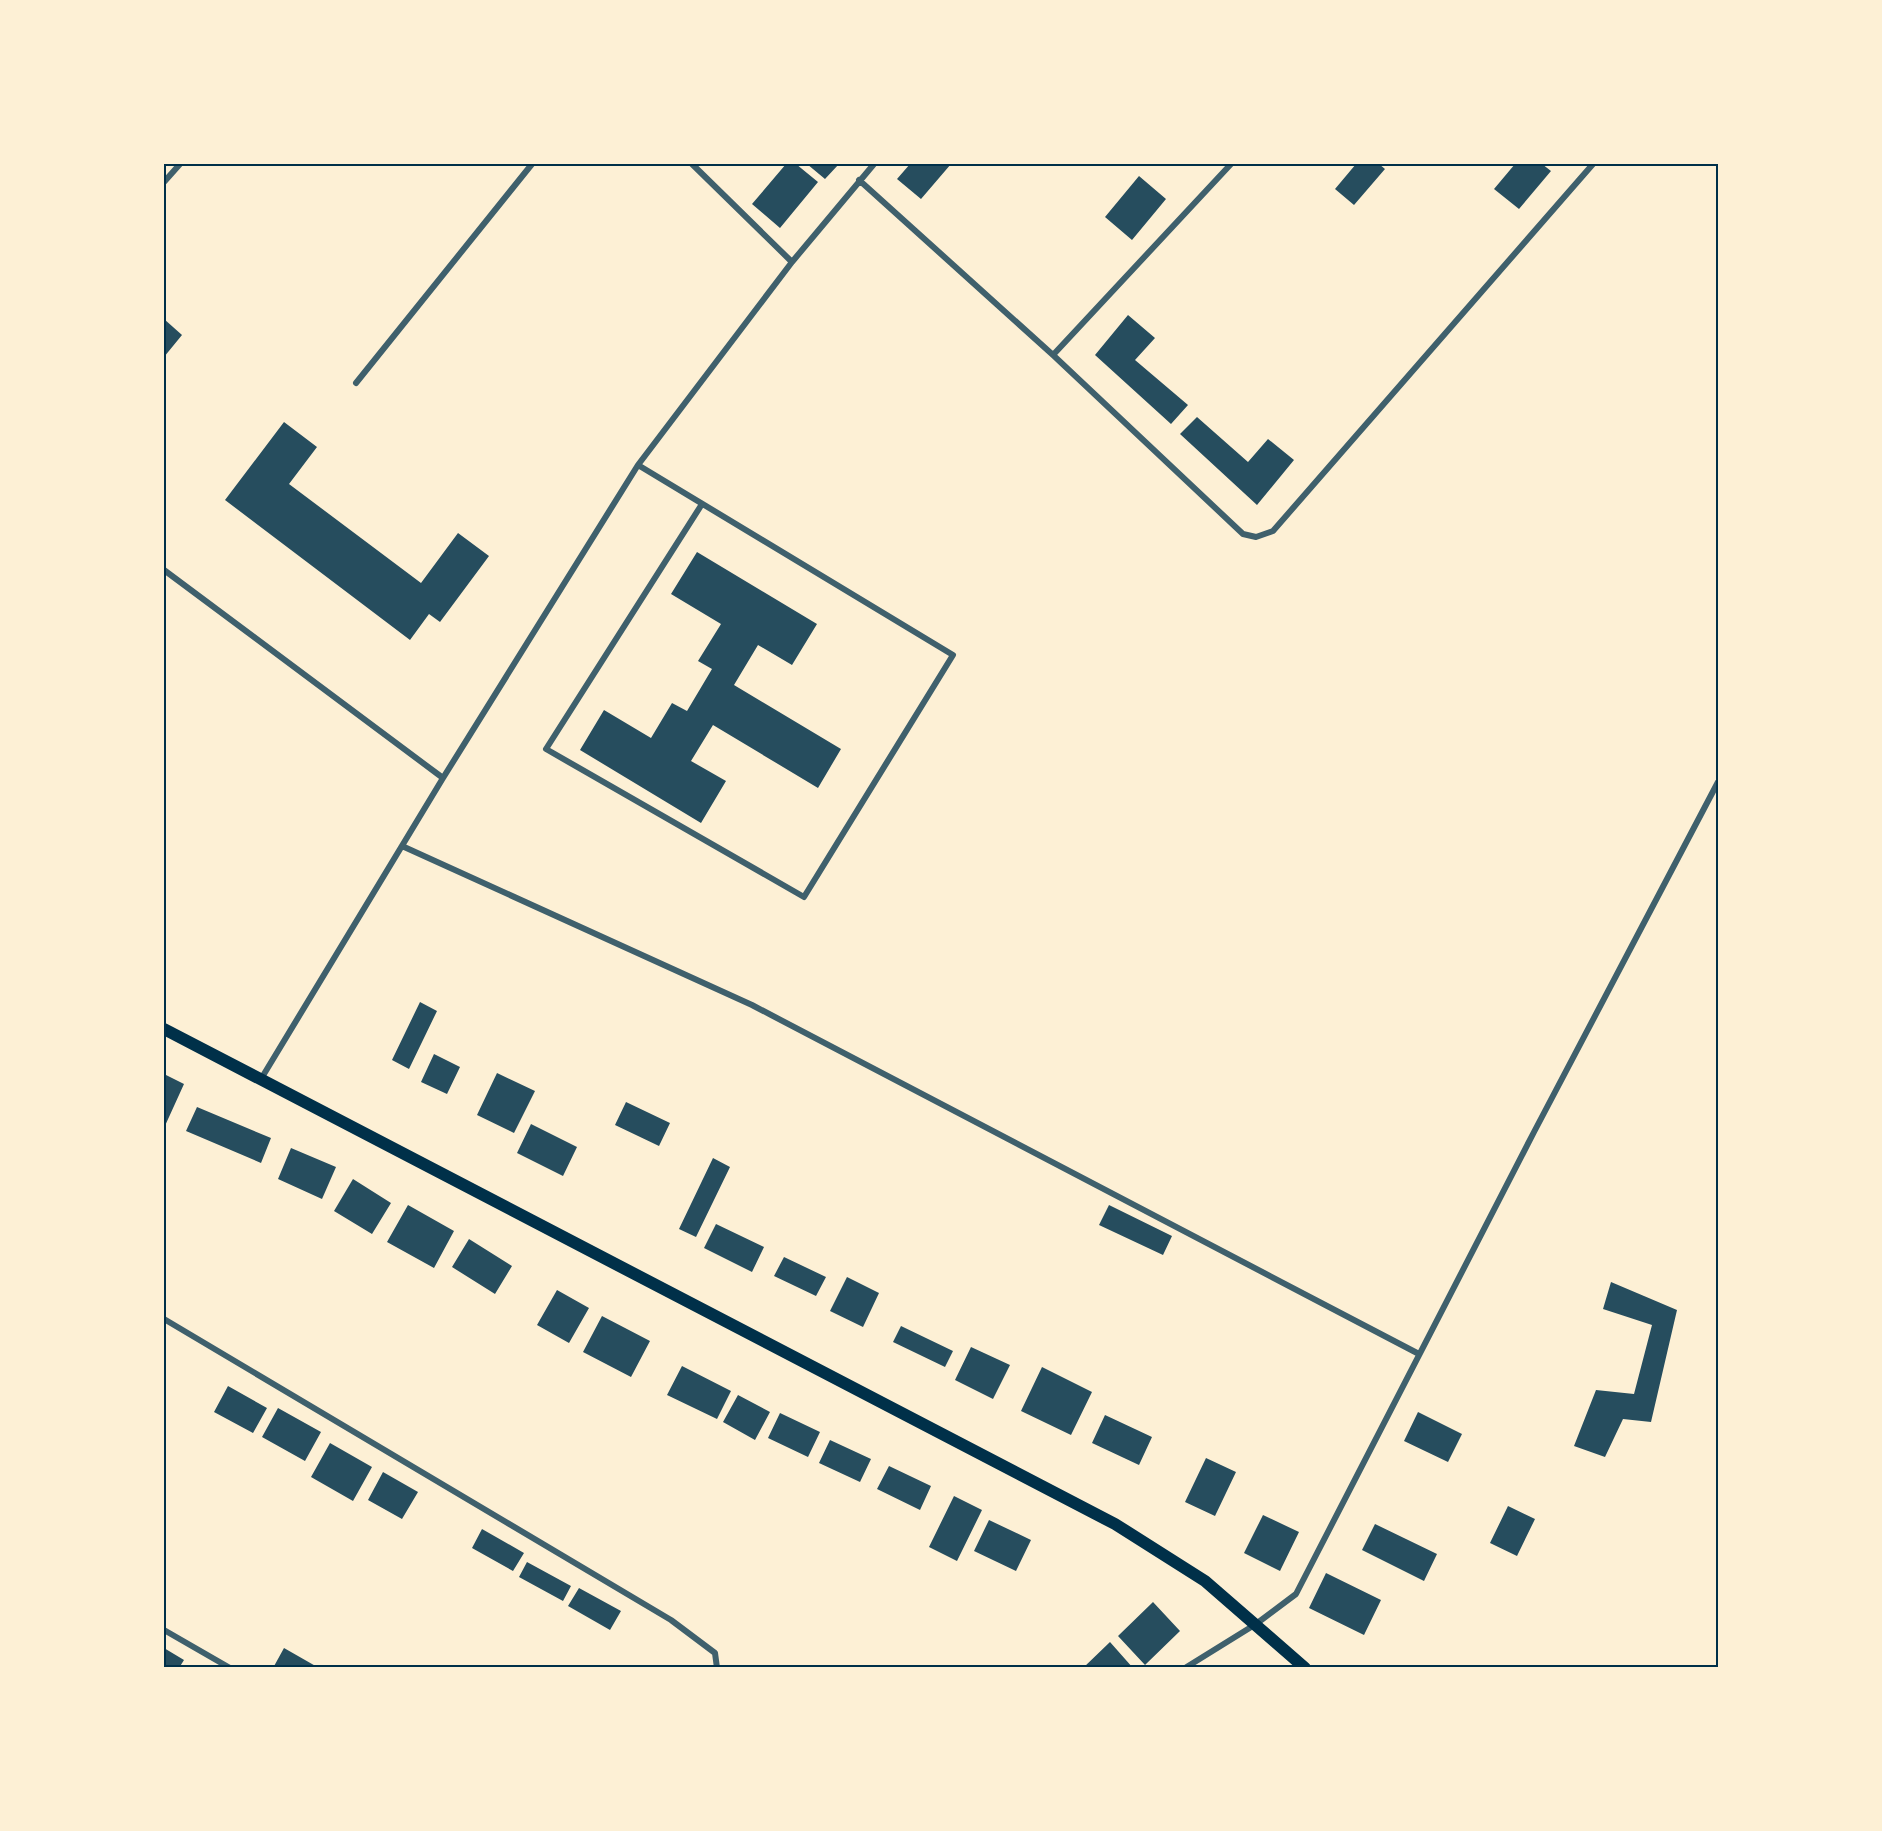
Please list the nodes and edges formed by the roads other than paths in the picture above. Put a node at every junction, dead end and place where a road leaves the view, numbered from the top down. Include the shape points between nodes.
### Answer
1 (180, 164) edge
2 (532, 164) edge
3 (692, 164) edge
4 (874, 164) edge
5 (1231, 164) edge
6 (1593, 164) edge
7 (859, 180) junction
8 (164, 182) edge
9 (792, 262) junction
10 (1053, 355) junction
11 (356, 383) dead end
12 (638, 465) junction
13 (702, 504) junction
14 (164, 570) edge
15 (443, 778) junction
16 (1719, 782) edge
17 (402, 846) junction
18 (164, 1029) edge
19 (261, 1079) junction
20 (164, 1319) edge
21 (1419, 1354) junction
22 (1256, 1624) junction
23 (164, 1630) edge
24 (230, 1668) edge
25 (717, 1668) edge
26 (1185, 1668) edge
27 (1305, 1668) edge

1 - 8 street
2 - 11 street
3 - 9 street
4 - 7 street
5 - 10 street
6 - 10 street via 1273,531 1256,537 1243,534
7 - 9 street
7 - 10 street
9 - 12 street
12 - 13 street
12 - 15 street
13 - 13 street via 953,655 804,897 546,749
14 - 15 street
15 - 17 street
16 - 21 street
17 - 19 street
17 - 21 street via 752,1005
18 - 19 main road
19 - 22 main road via 1115,1524 1205,1581
20 - 25 street via 671,1620 715,1653
21 - 22 street via 1296,1594
22 - 26 street
22 - 27 main road
23 - 24 street

